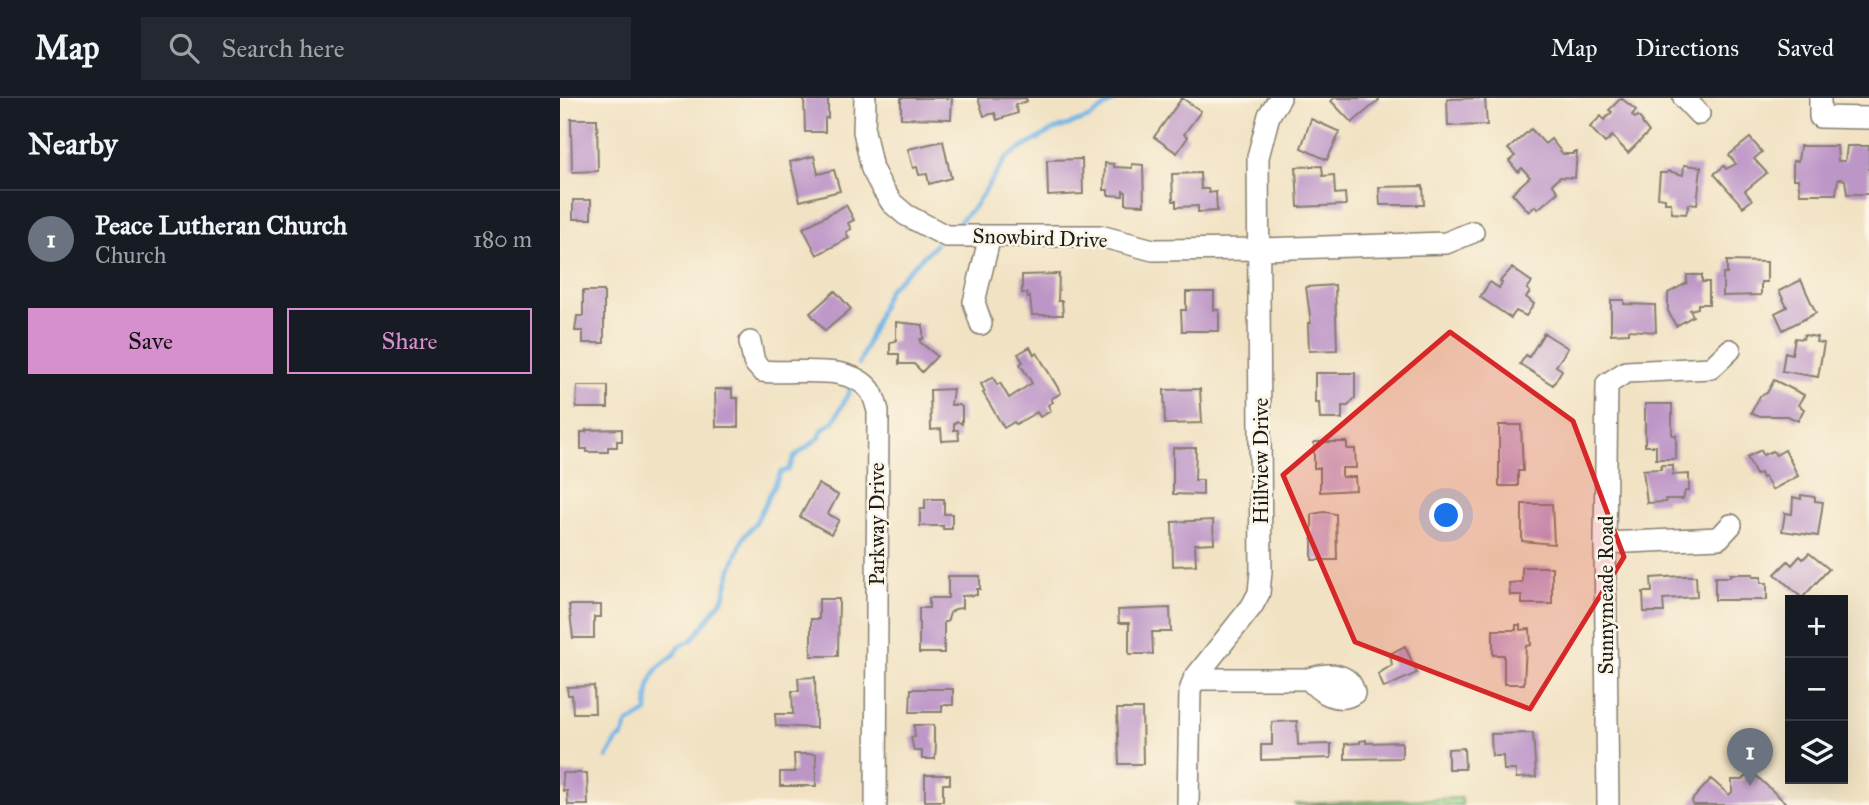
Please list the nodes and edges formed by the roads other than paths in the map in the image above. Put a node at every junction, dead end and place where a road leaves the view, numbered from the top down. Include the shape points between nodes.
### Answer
1 (864, 98) edge
2 (1280, 98) edge
3 (1684, 98) edge
4 (1820, 98) edge
5 (1866, 111) edge
6 (1699, 114) dead end
7 (1473, 232) dead end
8 (989, 236) junction
9 (1259, 249) junction
10 (981, 324) dead end
11 (750, 342) dead end
12 (1730, 350) dead end
13 (1731, 525) dead end
14 (1605, 543) junction
15 (1194, 679) junction
16 (1309, 679) dead end
17 (876, 805) edge
18 (1188, 805) edge
19 (1608, 805) edge

1 - 8 street, Snowbird Drive via 864,131 872,169 892,203 946,236
2 - 9 street, Hillview Drive via 1269,115 1258,157
3 - 6 street
4 - 5 street via 1820,117
7 - 9 street, Snowbird Drive via 1446,243
8 - 9 street, Snowbird Drive via 1100,236 1153,250
8 - 10 street via 974,302
9 - 15 street, Hillview Drive via 1259,593
11 - 17 street, Parkway Drive via 754,362 762,371 855,377 871,391 878,411
12 - 14 street, Sunnymeade Road via 1711,368 1626,372 1607,384
13 - 14 street via 1719,538
14 - 19 street, Sunnymeade Road via 1616,735
15 - 16 street
15 - 18 street

